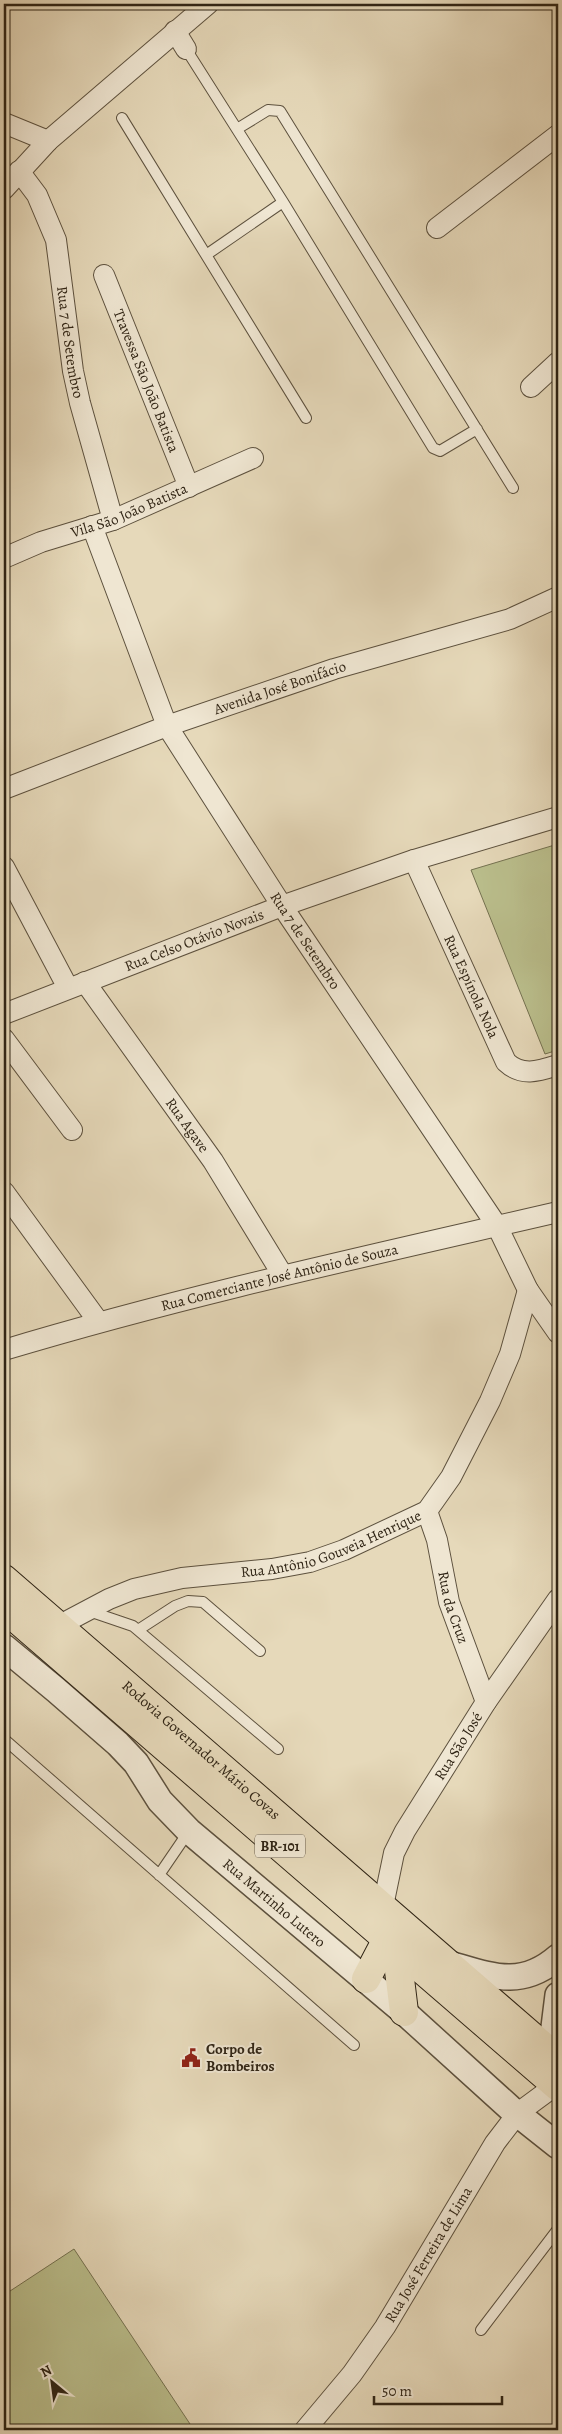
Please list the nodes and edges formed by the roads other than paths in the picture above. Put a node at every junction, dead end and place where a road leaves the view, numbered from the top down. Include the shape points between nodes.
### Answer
1 (208, 4) edge
2 (174, 31) junction
3 (186, 49) joint
4 (122, 118) dead end
5 (4, 124) edge
6 (237, 128) junction
7 (558, 135) edge
8 (48, 141) junction
9 (18, 171) junction
10 (4, 188) edge
11 (283, 202) junction
12 (437, 228) dead end
13 (206, 255) junction
14 (104, 275) dead end
15 (558, 362) edge
16 (532, 387) dead end
17 (306, 418) dead end
18 (477, 429) junction
19 (253, 458) dead end
20 (189, 486) junction
21 (513, 488) dead end
22 (114, 520) junction
23 (92, 526) junction
24 (4, 558) edge
25 (558, 597) edge
26 (168, 726) junction
27 (4, 789) edge
28 (558, 817) edge
29 (414, 860) junction
30 (4, 867) edge
31 (282, 906) junction
32 (76, 985) junction
33 (4, 1014) edge
34 (4, 1039) edge
35 (558, 1065) edge
36 (72, 1130) dead end
37 (4, 1192) edge
38 (558, 1212) edge
39 (497, 1226) junction
40 (282, 1274) junction
41 (528, 1290) junction
42 (98, 1321) junction
43 (558, 1333) edge
44 (4, 1350) edge
45 (427, 1511) junction
46 (4, 1579) edge
47 (558, 1599) edge
48 (4, 1608) edge
49 (88, 1610) junction
50 (58, 1626) junction
51 (138, 1630) junction
52 (4, 1647) edge
53 (260, 1651) dead end
54 (486, 1702) junction
55 (4, 1739) edge
56 (278, 1749) dead end
57 (189, 1831) junction
58 (159, 1875) junction
59 (383, 1906) junction
60 (392, 1943) junction
61 (558, 1957) edge
62 (446, 1963) junction
63 (366, 1979) junction
64 (558, 1995) edge
65 (404, 2012) junction
66 (354, 2045) dead end
67 (557, 2071) edge
68 (518, 2113) junction
69 (558, 2146) edge
70 (558, 2229) edge
71 (481, 2330) dead end
72 (305, 2430) edge

1 - 2 street
2 - 3 street
2 - 8 street
3 - 6 lane
4 - 13 lane
5 - 8 street
6 - 11 lane
6 - 18 lane via 268,110 280,111
7 - 12 street
8 - 9 street
9 - 10 street
9 - 22 street, Rua 7 de Setembro via 37,195 56,240 75,379
11 - 13 lane
11 - 18 lane via 433,448 440,451
13 - 17 lane
14 - 20 street, Travessa São João Batista
15 - 16 street
18 - 21 lane
19 - 20 street, Vila São João Batista
20 - 22 street, Vila São João Batista
22 - 23 street, Vila São João Batista
23 - 24 street, Vila São João Batista
23 - 26 street, Rua 7 de Setembro
25 - 26 street, Avenida José Bonifácio via 510,619 334,669
26 - 27 street, Avenida José Bonifácio
26 - 31 street, Rua 7 de Setembro
28 - 29 street, Rua Celso Otávio Novais
29 - 31 street, Rua Celso Otávio Novais
29 - 35 street, Rua Espínola Nola via 506,1062 514,1070 525,1072
30 - 32 street, Rua Agave
31 - 32 street, Rua Celso Otávio Novais
31 - 39 street, Rua 7 de Setembro
32 - 33 street, Rua Celso Otávio Novais
32 - 40 street, Rua Agave via 213,1161
34 - 36 street
37 - 42 street
38 - 39 street, Rua Comerciante José Antônio de Souza
39 - 40 street, Rua Comerciante José Antônio de Souza
39 - 41 street, Rua 7 de Setembro
40 - 42 street, Rua Comerciante José Antônio de Souza
41 - 43 street, Rua 7 de Setembro
41 - 45 street, Rua Antônio Gouveia Henrique via 510,1354 490,1401 455,1470
42 - 44 street, Rua Comerciante José Antônio de Souza
45 - 49 street, Rua Antônio Gouveia Henrique via 344,1550 310,1562 182,1578 134,1589
45 - 54 street, Rua da Cruz via 437,1540 449,1602
46 - 50 highway, Rodovia Governador Mário Covas / BR-101
47 - 54 street, Rua São José
48 - 60 highway, Rodovia Governador Mário Covas / BR-101
49 - 50 street, Rua Antônio Gouveia Henrique
49 - 51 lane
50 - 59 highway, Rodovia Governador Mário Covas / BR-101
51 - 53 lane via 175,1606 188,1601 203,1602
51 - 56 lane
52 - 57 street, Rua Martinho Lutero via 118,1744 136,1764 160,1801
54 - 59 street, Rua São José via 405,1831 394,1853
55 - 58 lane
57 - 58 lane
57 - 63 street, Rua Martinho Lutero
58 - 66 lane
59 - 62 highway, Rodovia Governador Mário Covas / BR-101
60 - 63 highway
60 - 65 highway
60 - 67 highway, Rodovia Governador Mário Covas / BR-101
61 - 62 street via 536,1972 517,1979
62 - 67 highway, Rodovia Governador Mário Covas / BR-101
63 - 65 street, Rua Martinho Lutero
64 - 67 street via 554,2027
65 - 68 street, Rua Martinho Lutero
67 - 68 street, Rua José Ferreira de Lima
68 - 69 street, Rua Martinho Lutero
68 - 72 street, Rua José Ferreira de Lima via 495,2143 385,2327 352,2374
70 - 71 lane

